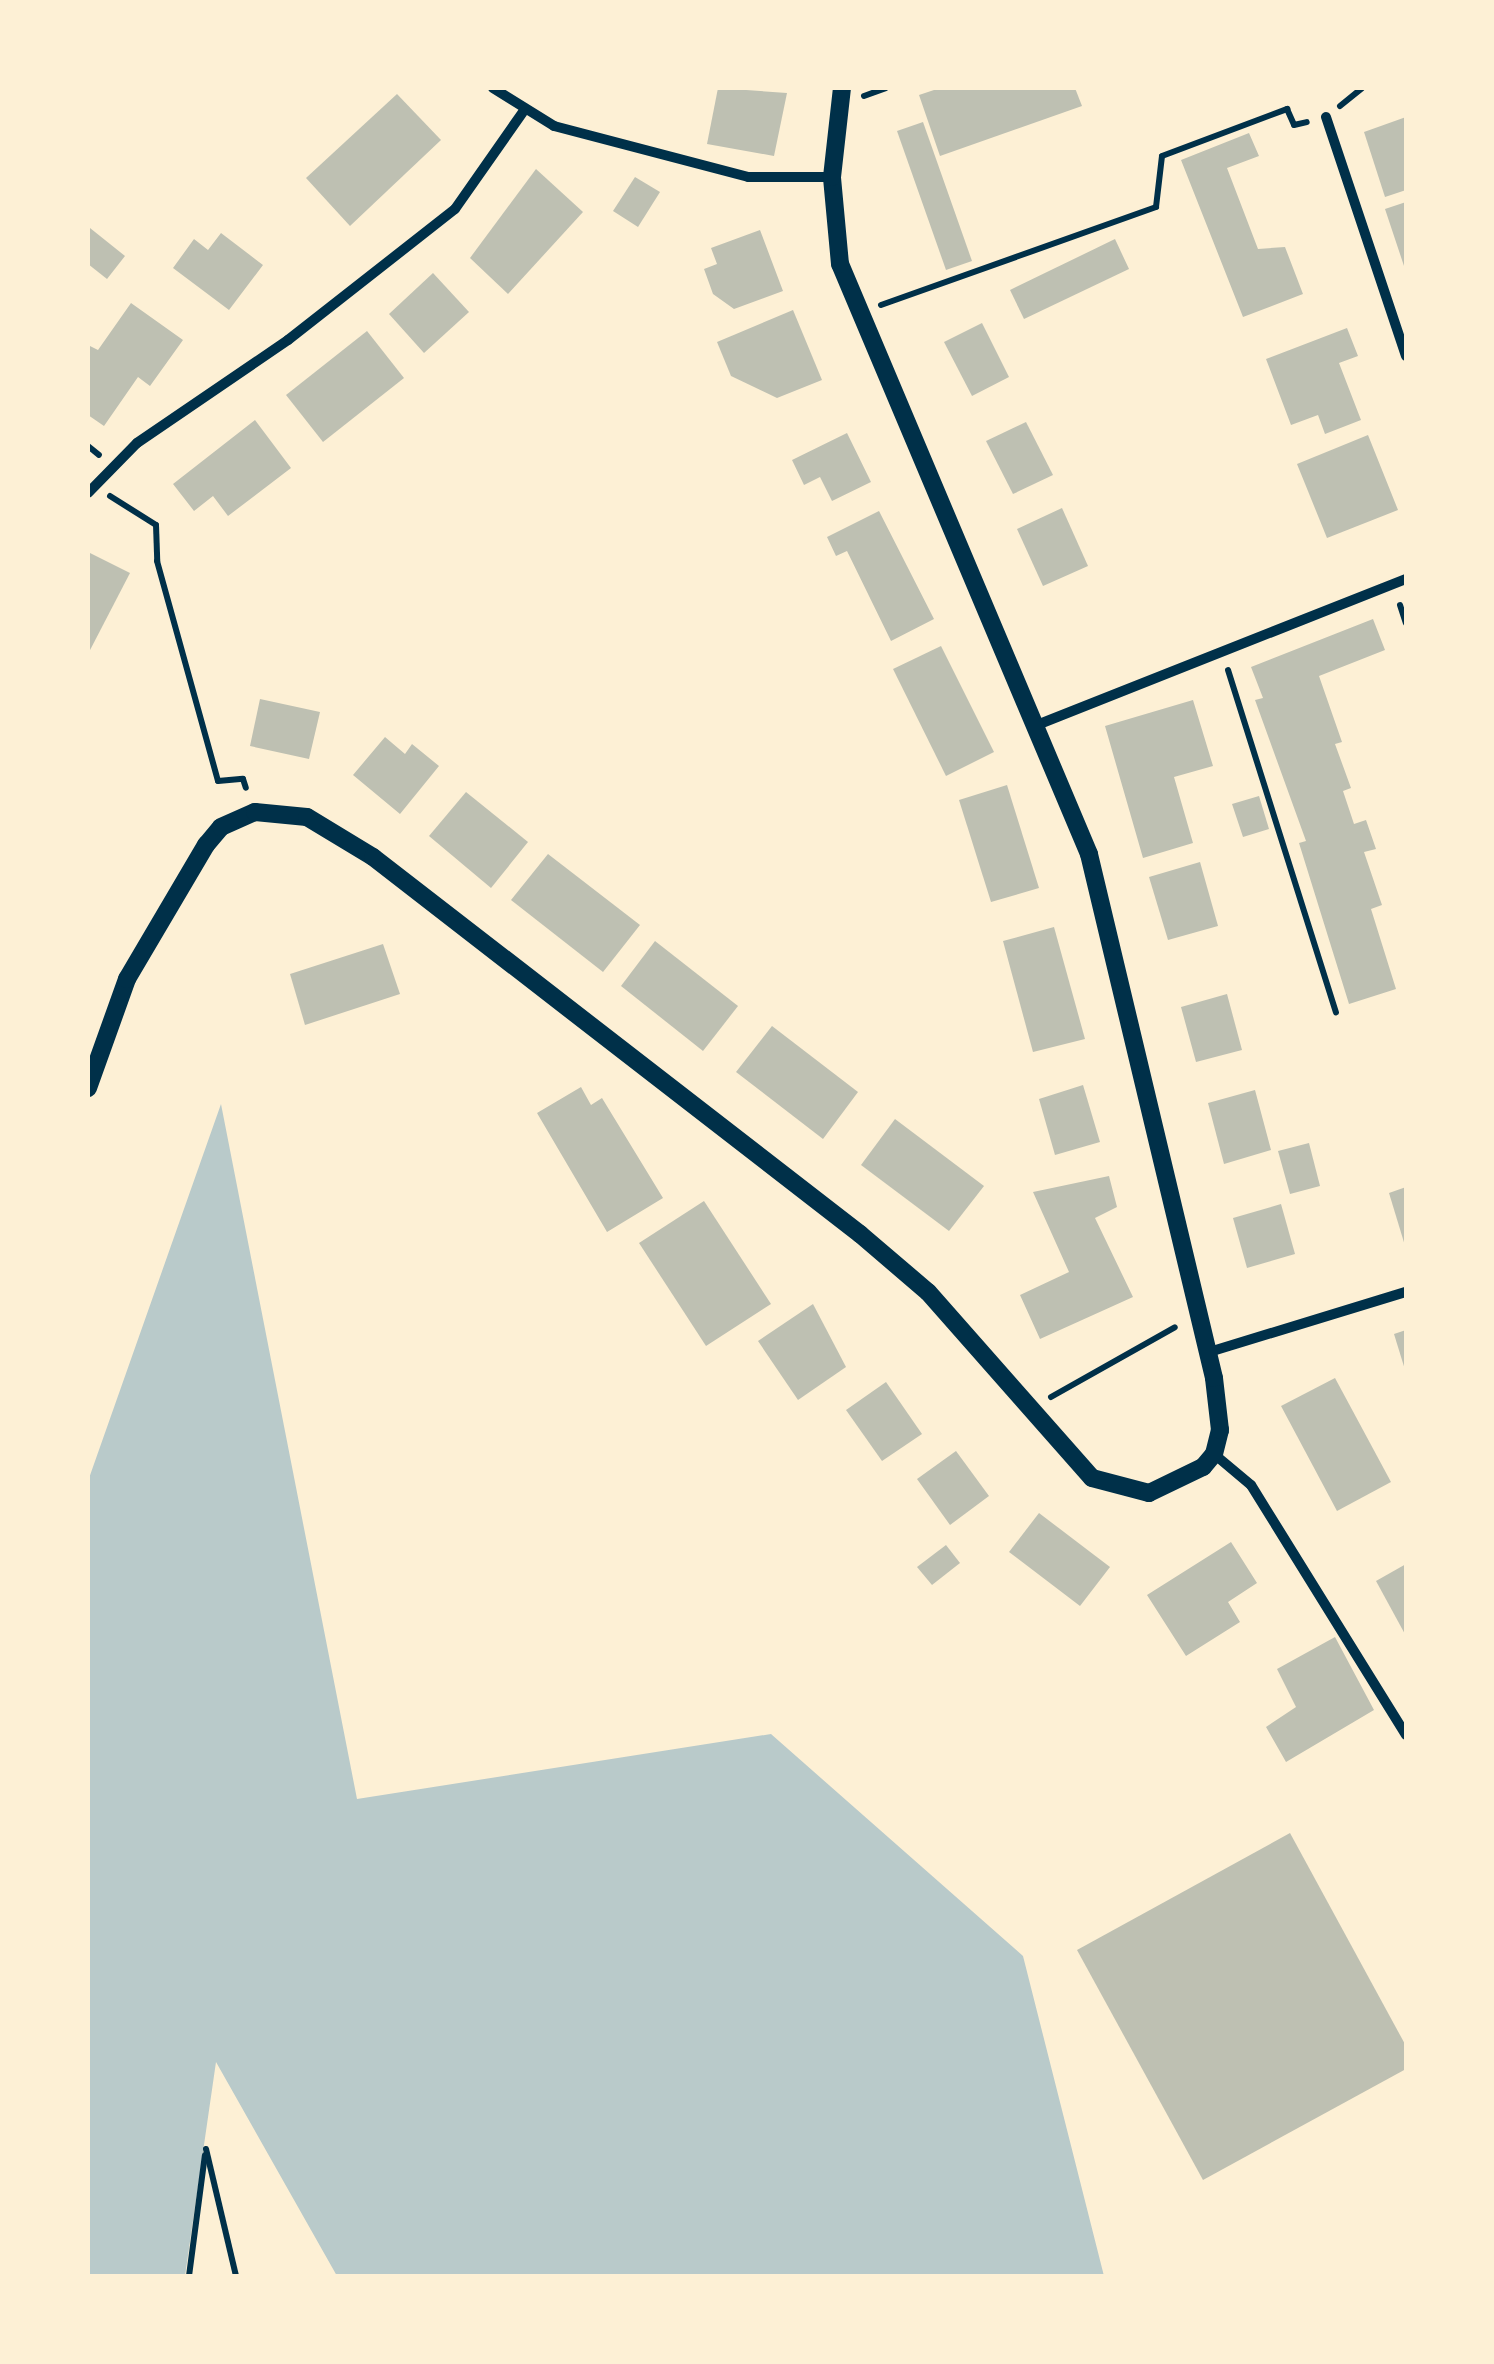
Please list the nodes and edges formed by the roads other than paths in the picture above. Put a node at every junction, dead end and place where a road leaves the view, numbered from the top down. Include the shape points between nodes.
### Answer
1 (492, 88) edge
2 (842, 88) edge
3 (523, 112) junction
4 (1326, 117) road end
5 (832, 177) junction
6 (1406, 356) edge
7 (90, 489) edge
8 (1406, 580) edge
9 (1037, 725) junction
10 (88, 1088) edge
11 (1406, 1292) edge
12 (1205, 1353) junction
13 (1214, 1454) junction
14 (1406, 1735) edge

1 - 3 street
2 - 5 street
3 - 5 street via 748,178
3 - 7 street via 454,209 288,340 137,443
4 - 6 street
5 - 9 street via 840,264
8 - 9 street
9 - 12 street via 1089,854
10 - 13 street via 127,979 220,828 255,812 307,817 404,882 896,1264 1092,1478 1149,1493 1202,1468
11 - 12 street
12 - 13 street via 1218,1406
13 - 14 street via 1251,1485

